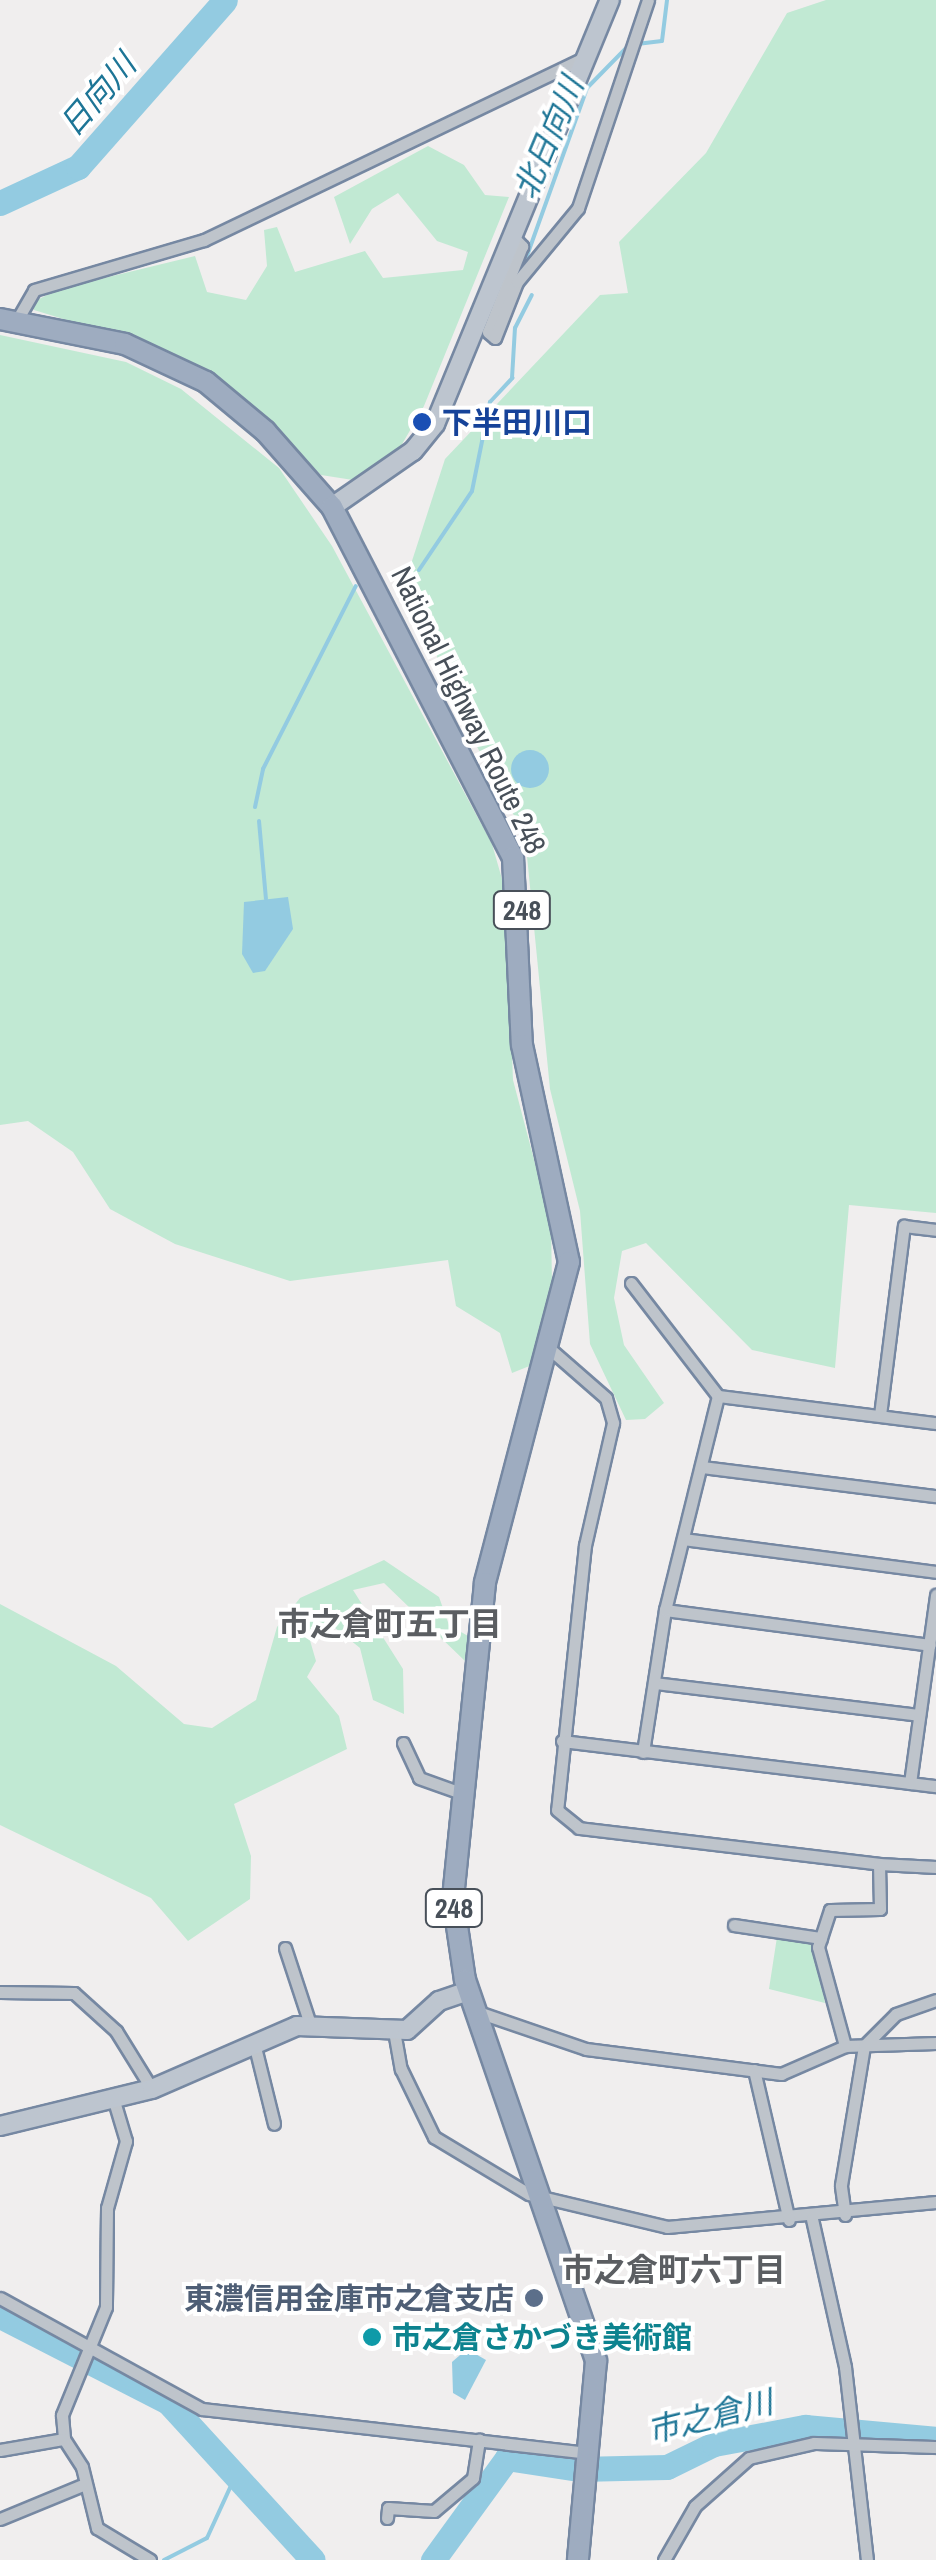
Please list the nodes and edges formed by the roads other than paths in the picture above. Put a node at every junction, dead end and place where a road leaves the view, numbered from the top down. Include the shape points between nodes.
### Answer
1 (610, 0) edge
2 (648, 0) edge
3 (584, 58) junction
4 (511, 235) junction
5 (8, 320) edge
6 (332, 507) junction
7 (936, 1230) edge
8 (631, 1283) dead end
9 (551, 1350) junction
10 (718, 1396) junction
11 (880, 1414) junction
12 (936, 1423) edge
13 (702, 1467) junction
14 (936, 1496) edge
15 (683, 1539) junction
16 (936, 1572) edge
17 (936, 1595) edge
18 (666, 1610) junction
19 (930, 1645) junction
20 (655, 1683) junction
21 (920, 1716) junction
22 (562, 1741) junction
23 (403, 1743) dead end
24 (644, 1752) junction
25 (910, 1783) junction
26 (936, 1786) edge
27 (461, 1794) junction
28 (879, 1864) junction
29 (936, 1867) edge
30 (734, 1925) dead end
31 (820, 1938) junction
32 (285, 1948) dead end
33 (0, 1992) edge
34 (936, 2000) edge
35 (472, 2001) junction
36 (311, 2027) junction
37 (394, 2031) junction
38 (936, 2042) edge
39 (845, 2046) junction
40 (864, 2046) junction
41 (255, 2047) junction
42 (754, 2070) junction
43 (152, 2090) junction
44 (114, 2102) junction
45 (274, 2124) dead end
46 (0, 2126) edge
47 (543, 2194) junction
48 (936, 2202) edge
49 (844, 2215) junction
50 (812, 2219) junction
51 (789, 2220) junction
52 (0, 2298) edge
53 (96, 2345) junction
54 (64, 2439) junction
55 (479, 2439) junction
56 (854, 2442) junction
57 (936, 2446) edge
58 (0, 2450) edge
59 (594, 2454) junction
60 (80, 2486) junction
61 (387, 2518) dead end
62 (0, 2519) edge
63 (150, 2560) edge
64 (578, 2560) edge
65 (664, 2560) edge
66 (867, 2560) edge

1 - 3 main road
2 - 4 street via 578,208 516,282 495,338 488,332 522,246
3 - 4 main road
3 - 5 street via 204,240 34,290
4 - 6 main road via 435,424 413,452
5 - 6 highway, National Highway Route 248 / 248 via 125,344 206,382 266,430
6 - 9 highway, National Highway Route 248 / 248 via 514,857 522,1045 567,1229
7 - 11 street via 904,1226
8 - 10 street
9 - 22 street via 606,1398 613,1423 585,1545
9 - 27 highway, National Highway Route 248 / 248 via 485,1583
10 - 11 street
10 - 13 street
11 - 12 street
13 - 14 street
13 - 15 street
15 - 16 street
15 - 18 street
17 - 19 street
18 - 19 street
18 - 20 street
19 - 21 street
20 - 21 street
20 - 24 street
21 - 25 street
22 - 24 street
22 - 28 street via 558,1810 579,1828
23 - 27 street via 419,1778
24 - 25 street
25 - 26 street
27 - 35 highway, National Highway Route 248 / 248 via 454,1900
28 - 29 street
28 - 31 street via 880,1910 830,1910
30 - 31 street
31 - 39 street via 819,1972
32 - 36 street
33 - 43 street via 74,1994 116,2030
34 - 40 street via 896,2014
35 - 37 main road
35 - 42 street via 586,2049
35 - 47 highway, National Highway Route 248 / 248
36 - 37 main road
36 - 41 main road
37 - 47 street via 400,2070 434,2137 471,2164
38 - 40 street
39 - 40 street
39 - 42 street via 812,2066
40 - 49 street via 841,2185
41 - 43 main road
41 - 45 street
42 - 51 street
43 - 44 main road
44 - 46 main road
44 - 53 street via 126,2140 107,2208
47 - 51 street via 657,2226
47 - 59 highway, National Highway Route 248 / 248 via 596,2360
48 - 49 street
49 - 50 street
50 - 51 street
50 - 56 street
52 - 53 street
53 - 54 street via 62,2415
53 - 55 street via 202,2409
54 - 58 street
54 - 60 street via 82,2467
55 - 59 street
55 - 61 street via 473,2478 434,2510 388,2508
56 - 57 street
56 - 65 street via 749,2458 695,2506
56 - 66 street
59 - 64 highway, National Highway Route 248 / 248
60 - 62 street
60 - 63 street via 97,2528

